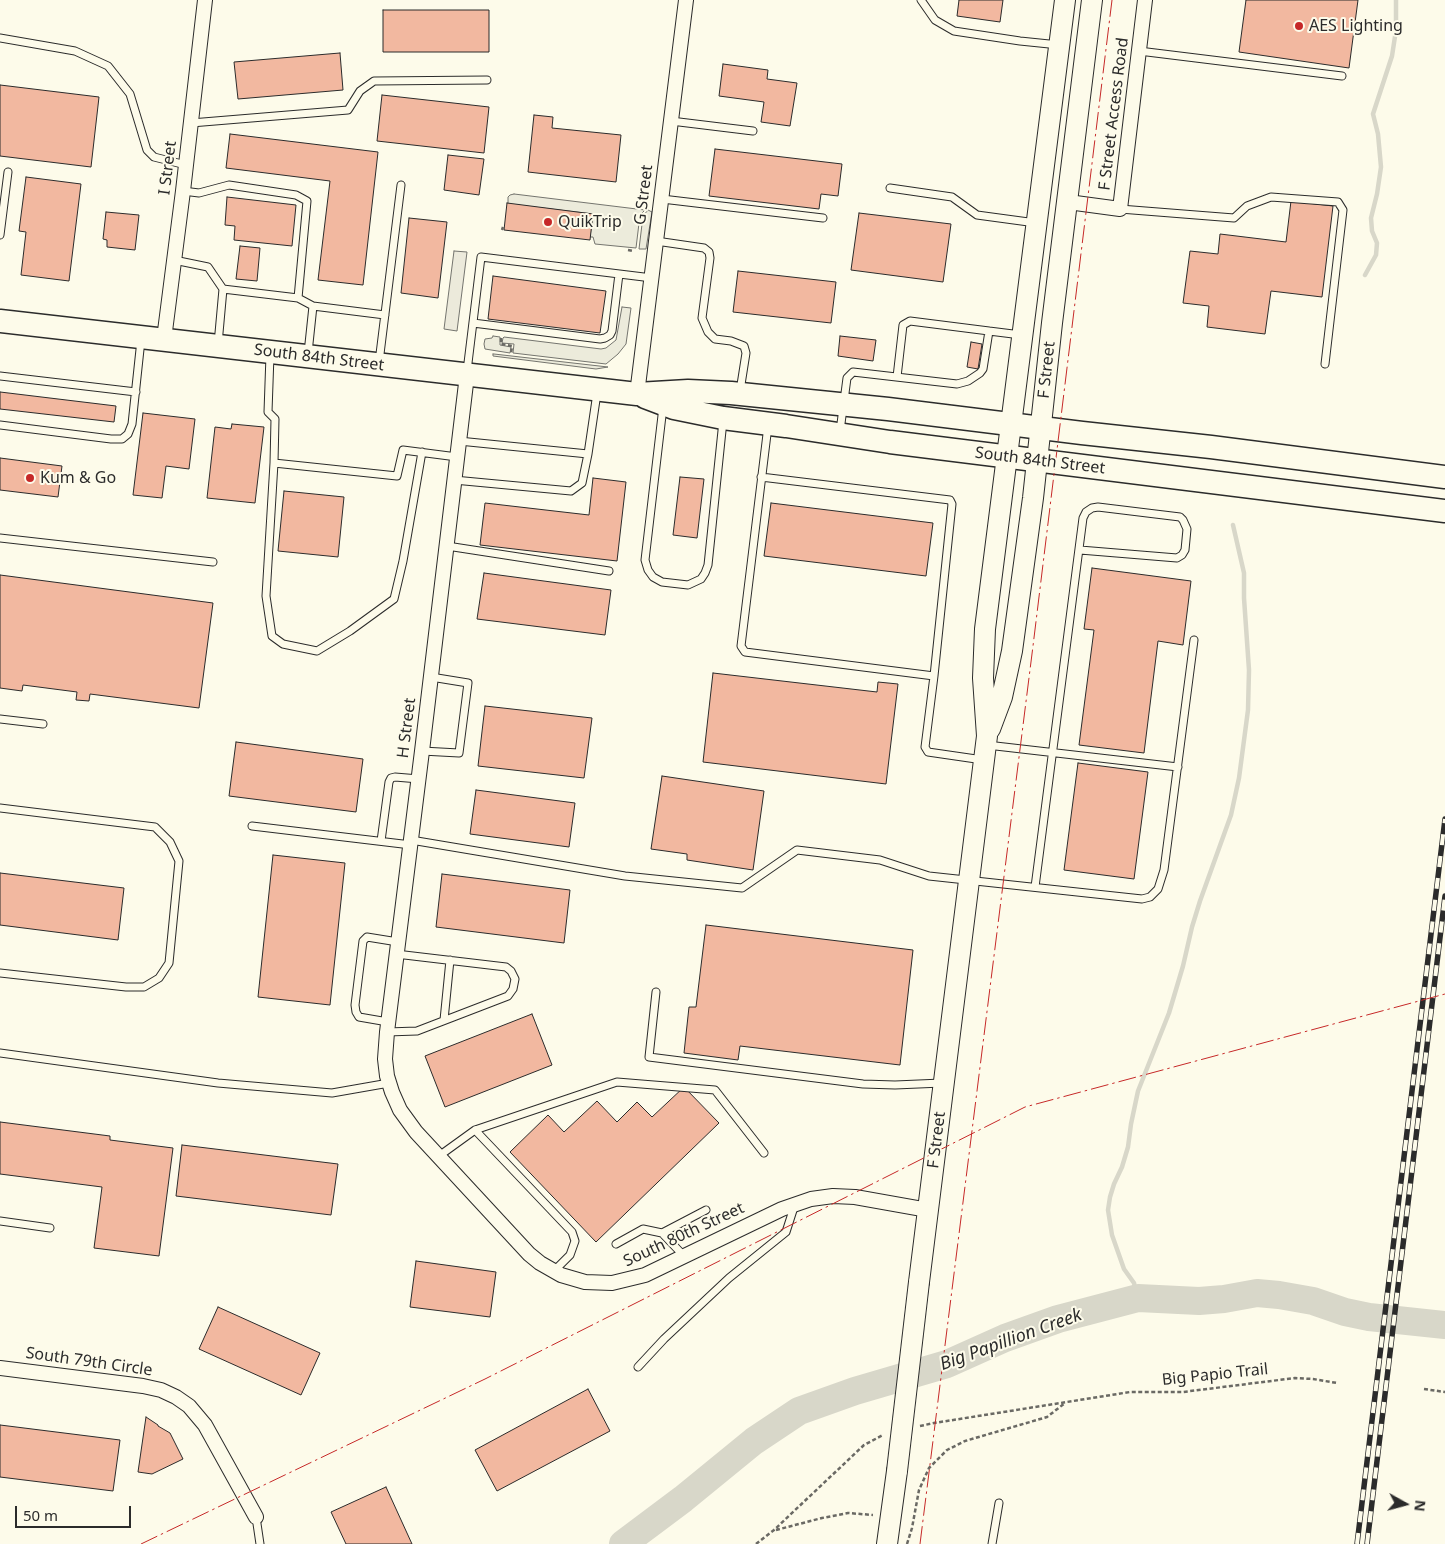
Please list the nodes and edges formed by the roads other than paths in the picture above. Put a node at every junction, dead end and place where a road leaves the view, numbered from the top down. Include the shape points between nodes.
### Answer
1 (205, 0) edge
2 (686, 0) edge
3 (921, 0) edge
4 (1065, 0) edge
5 (1092, 0) edge
6 (1145, 0) edge
7 (0, 38) edge
8 (1059, 45) junction
9 (1139, 51) junction
10 (1342, 76) dead end
11 (487, 80) dead end
12 (671, 122) junction
13 (191, 123) junction
14 (753, 131) dead end
15 (186, 165) junction
16 (8, 172) dead end
17 (401, 185) dead end
18 (890, 188) dead end
19 (183, 191) junction
20 (662, 199) junction
21 (1068, 202) junction
22 (1120, 209) junction
23 (823, 218) dead end
24 (1036, 223) junction
25 (0, 235) edge
26 (656, 241) junction
27 (174, 260) junction
28 (619, 274) junction
29 (652, 278) junction
30 (224, 289) junction
31 (298, 298) junction
32 (313, 306) junction
33 (385, 315) junction
34 (0, 321) edge
35 (473, 323) junction
36 (989, 331) junction
37 (1022, 335) junction
38 (153, 338) junction
39 (218, 346) junction
40 (270, 352) junction
41 (307, 356) junction
42 (1324, 364) dead end
43 (379, 365) junction
44 (0, 376) edge
45 (467, 376) junction
46 (897, 377) junction
47 (597, 390) junction
48 (136, 392) junction
49 (637, 394) junction
50 (740, 394) junction
51 (663, 404) junction
52 (843, 404) junction
53 (723, 418) junction
54 (768, 424) junction
55 (1011, 424) junction
56 (0, 425) edge
57 (1041, 428) junction
58 (840, 434) junction
59 (459, 441) junction
60 (422, 452) junction
61 (588, 454) junction
62 (1007, 456) junction
63 (457, 457) junction
64 (1037, 460) junction
65 (274, 463) junction
66 (762, 477) junction
67 (1445, 477) edge
68 (454, 480) junction
69 (1445, 511) edge
70 (0, 538) edge
71 (447, 546) junction
72 (1080, 550) junction
73 (213, 562) dead end
74 (609, 571) dead end
75 (1194, 640) dead end
76 (431, 676) junction
77 (934, 676) junction
78 (0, 719) edge
79 (43, 724) dead end
80 (986, 747) junction
81 (422, 751) junction
82 (1054, 752) junction
83 (1178, 767) junction
84 (419, 779) junction
85 (0, 808) edge
86 (252, 826) dead end
87 (381, 841) junction
88 (411, 842) junction
89 (970, 881) junction
90 (1035, 887) junction
91 (397, 948) junction
92 (450, 960) junction
93 (0, 973) edge
94 (656, 992) dead end
95 (444, 1020) junction
96 (387, 1027) junction
97 (0, 1053) edge
98 (944, 1082) junction
99 (389, 1084) junction
100 (475, 1130) junction
101 (764, 1153) dead end
102 (439, 1156) junction
103 (796, 1203) junction
104 (706, 1210) dead end
105 (928, 1210) junction
106 (0, 1221) edge
107 (50, 1228) dead end
108 (662, 1233) junction
109 (616, 1244) dead end
110 (684, 1256) junction
111 (554, 1271) junction
112 (638, 1367) dead end
113 (0, 1368) edge
114 (999, 1503) dead end
115 (256, 1517) joint
116 (260, 1544) edge
117 (887, 1544) edge
118 (992, 1544) edge

1 - 13 street, I Street
2 - 12 street, G Street
3 - 8 lane via 935,20 954,31
4 - 8 street, F Street
5 - 21 street, F Street
6 - 9 street, F Street Access Road
7 - 15 lane via 75,51 108,66 130,94 147,150 154,157
8 - 24 street, F Street
9 - 10 lane
9 - 22 street, F Street Access Road
11 - 13 lane via 374,81 360,92 348,110
12 - 14 lane
12 - 20 street, G Street
13 - 15 street, I Street
15 - 19 street, I Street
16 - 25 lane
17 - 33 lane
18 - 24 lane via 952,197 977,215
19 - 27 street, I Street
19 - 31 lane via 199,193 229,185 296,195 307,201
20 - 23 lane
20 - 26 street, G Street
21 - 22 street, F Street Access Road
21 - 57 street, F Street
22 - 42 lane via 1234,218 1247,206 1271,197 1338,202 1343,210
24 - 37 street, F Street
26 - 29 street, G Street
26 - 50 lane via 704,248 709,252 702,318 715,339 744,346 746,353
27 - 30 lane via 208,267
27 - 38 street, I Street
28 - 29 lane
28 - 35 lane via 612,331 605,338
28 - 35 lane via 481,257
29 - 49 street, G Street
30 - 31 lane
30 - 39 lane
31 - 32 lane
32 - 33 lane
32 - 41 lane
33 - 43 lane
34 - 38 main road, South 84th Street
35 - 45 lane
36 - 37 lane
36 - 46 lane via 983,369 968,381 956,384
36 - 46 lane via 910,321 903,325
37 - 55 street, F Street
38 - 39 main road, South 84th Street
38 - 48 lane
39 - 40 main road, South 84th Street
40 - 41 main road, South 84th Street
40 - 65 lane via 268,412 275,419
41 - 43 main road, South 84th Street
43 - 45 main road, South 84th Street
44 - 48 lane
45 - 47 main road, South 84th Street
45 - 59 street, H Street
46 - 52 lane via 853,372 846,378
47 - 49 main road, South 84th Street
47 - 61 lane
48 - 56 lane via 132,424 122,439
49 - 50 main road, South 84th Street via 688,391
49 - 51 main road, South 84th Street
50 - 52 main road, South 84th Street
51 - 53 main road, South 84th Street
51 - 53 lane via 645,560 653,577 662,582 694,583 701,579 708,565
52 - 55 main road, South 84th Street
52 - 58 lane
53 - 54 main road, South 84th Street
54 - 58 main road, South 84th Street
54 - 66 lane
55 - 57 main road, South 84th Street
55 - 62 street, F Street
57 - 64 street, F Street
57 - 67 main road, South 84th Street
58 - 62 main road, South 84th Street
59 - 61 lane
59 - 63 street, H Street
60 - 63 lane
60 - 65 lane via 403,450 397,476
60 - 65 lane via 394,599 317,650 283,644 272,636 266,596
61 - 68 lane via 582,483 571,491
62 - 64 main road, South 84th Street
62 - 80 street, F Street via 985,629
63 - 68 street, H Street
64 - 69 main road, South 84th Street
64 - 80 street, F Street via 1012,651
66 - 77 lane via 950,500
66 - 77 lane via 741,646 745,652
68 - 71 street, H Street
70 - 73 lane
71 - 74 lane
71 - 76 street, H Street
72 - 72 lane via 1084,518 1092,508 1173,515 1180,517 1187,529 1184,550 1177,558
72 - 82 lane
75 - 83 lane
76 - 81 street, H Street
76 - 81 lane via 468,683 459,753
77 - 80 lane via 925,747 928,752
78 - 79 lane
80 - 82 lane
80 - 89 street, F Street
81 - 84 street, H Street
82 - 83 lane
82 - 90 lane
83 - 90 lane via 1164,870 1154,894 1142,899
84 - 87 lane via 391,778
84 - 88 street, H Street
85 - 93 lane via 155,827 170,842 179,861 169,963 159,978 144,987 126,987
86 - 87 lane
87 - 88 lane
88 - 89 lane via 625,876 742,888 797,850 880,860 929,876
88 - 91 street, H Street
89 - 90 lane
89 - 98 street, F Street
91 - 92 lane
91 - 96 street, H Street
91 - 96 lane via 367,937 364,941 355,1005 359,1018
92 - 95 lane
92 - 95 lane via 506,967 515,979 508,996
94 - 98 lane via 649,1057 862,1084
95 - 96 lane via 417,1032
96 - 99 street, H Street via 385,1059
97 - 99 lane via 218,1083 332,1093
98 - 105 street, F Street
99 - 102 street, South 80th Street via 400,1110
100 - 101 lane via 617,1082 715,1090
100 - 102 lane
100 - 111 lane via 572,1232 574,1241 570,1255
102 - 111 street, South 80th Street via 529,1254
103 - 105 street, South 80th Street via 833,1196 855,1197
103 - 110 street, South 80th Street
103 - 112 lane via 786,1232 729,1278
104 - 108 lane
105 - 117 street, F Street, bridge
106 - 107 lane
108 - 109 lane via 643,1230
108 - 110 lane
110 - 111 street, South 80th Street via 645,1275 612,1284 585,1282
113 - 115 street, South 79th Circle via 143,1386 176,1397 206,1425
114 - 118 lane
115 - 116 lane

